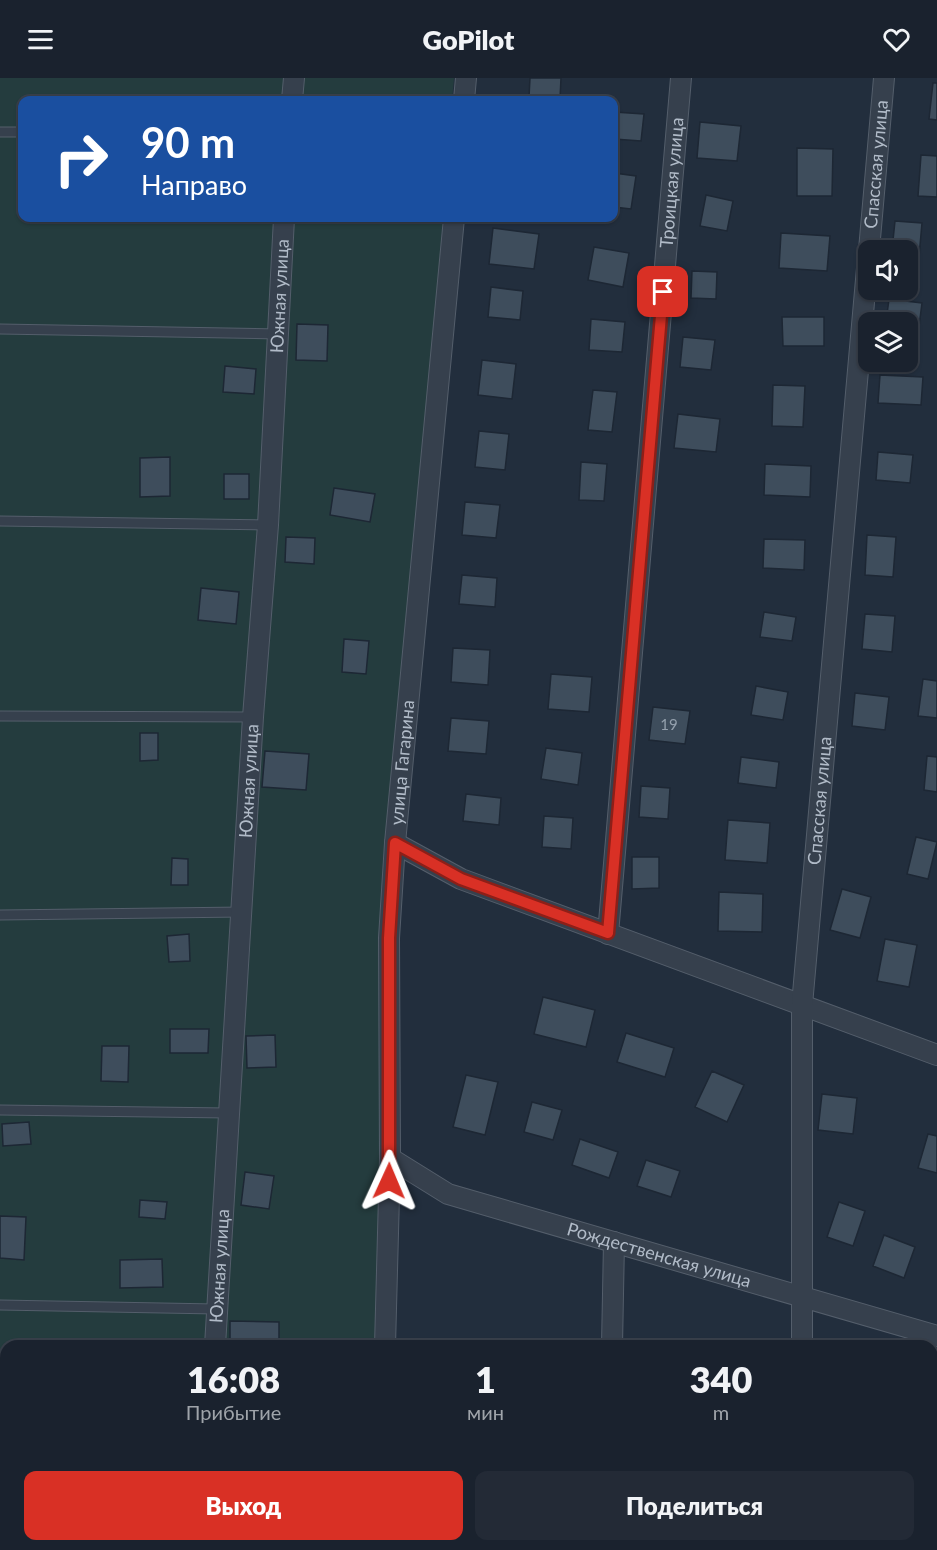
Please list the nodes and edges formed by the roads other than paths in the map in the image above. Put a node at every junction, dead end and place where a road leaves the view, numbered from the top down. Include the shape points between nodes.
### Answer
1 (294, 78) edge
2 (466, 78) edge
3 (681, 78) edge
4 (884, 78) edge
5 (292, 96) edge
6 (464, 96) edge
7 (0, 132) edge
8 (18, 132) edge
9 (284, 222) edge
10 (454, 222) edge
11 (870, 240) edge
12 (864, 300) edge
13 (0, 329) edge
14 (279, 334) junction
15 (0, 521) edge
16 (268, 525) junction
17 (0, 716) edge
18 (254, 717) junction
19 (395, 843) junction
20 (243, 912) junction
21 (0, 915) edge
22 (608, 933) junction
23 (802, 1005) junction
24 (936, 1052) edge
25 (0, 1110) edge
26 (228, 1113) junction
27 (390, 1158) junction
28 (614, 1242) junction
29 (803, 1297) junction
30 (0, 1305) edge
31 (216, 1309) junction
32 (937, 1336) edge
33 (215, 1340) edge
34 (385, 1340) edge
35 (612, 1340) edge
36 (802, 1340) edge

1 - 5 street
2 - 6 street
3 - 22 street, Троицкая улица
4 - 11 street, Спасская улица
7 - 8 lane
9 - 14 street, Южная улица
10 - 19 street, улица Гагарина
12 - 23 street, Спасская улица
13 - 14 lane
14 - 16 street, Южная улица
15 - 16 lane
16 - 18 street, Южная улица
17 - 18 lane
18 - 20 street, Южная улица
19 - 22 street via 461,879
19 - 27 street, улица Гагарина via 389,938
20 - 21 lane
20 - 26 street, Южная улица
22 - 23 street
23 - 24 street
23 - 29 street, Спасская улица
25 - 26 lane
26 - 31 street, Южная улица
27 - 28 street, Рождественская улица via 448,1194
27 - 34 street, улица Гагарина
28 - 29 street, Рождественская улица
28 - 35 street
29 - 32 street, Рождественская улица
29 - 36 street, Спасская улица
30 - 31 lane
31 - 33 street, Южная улица

